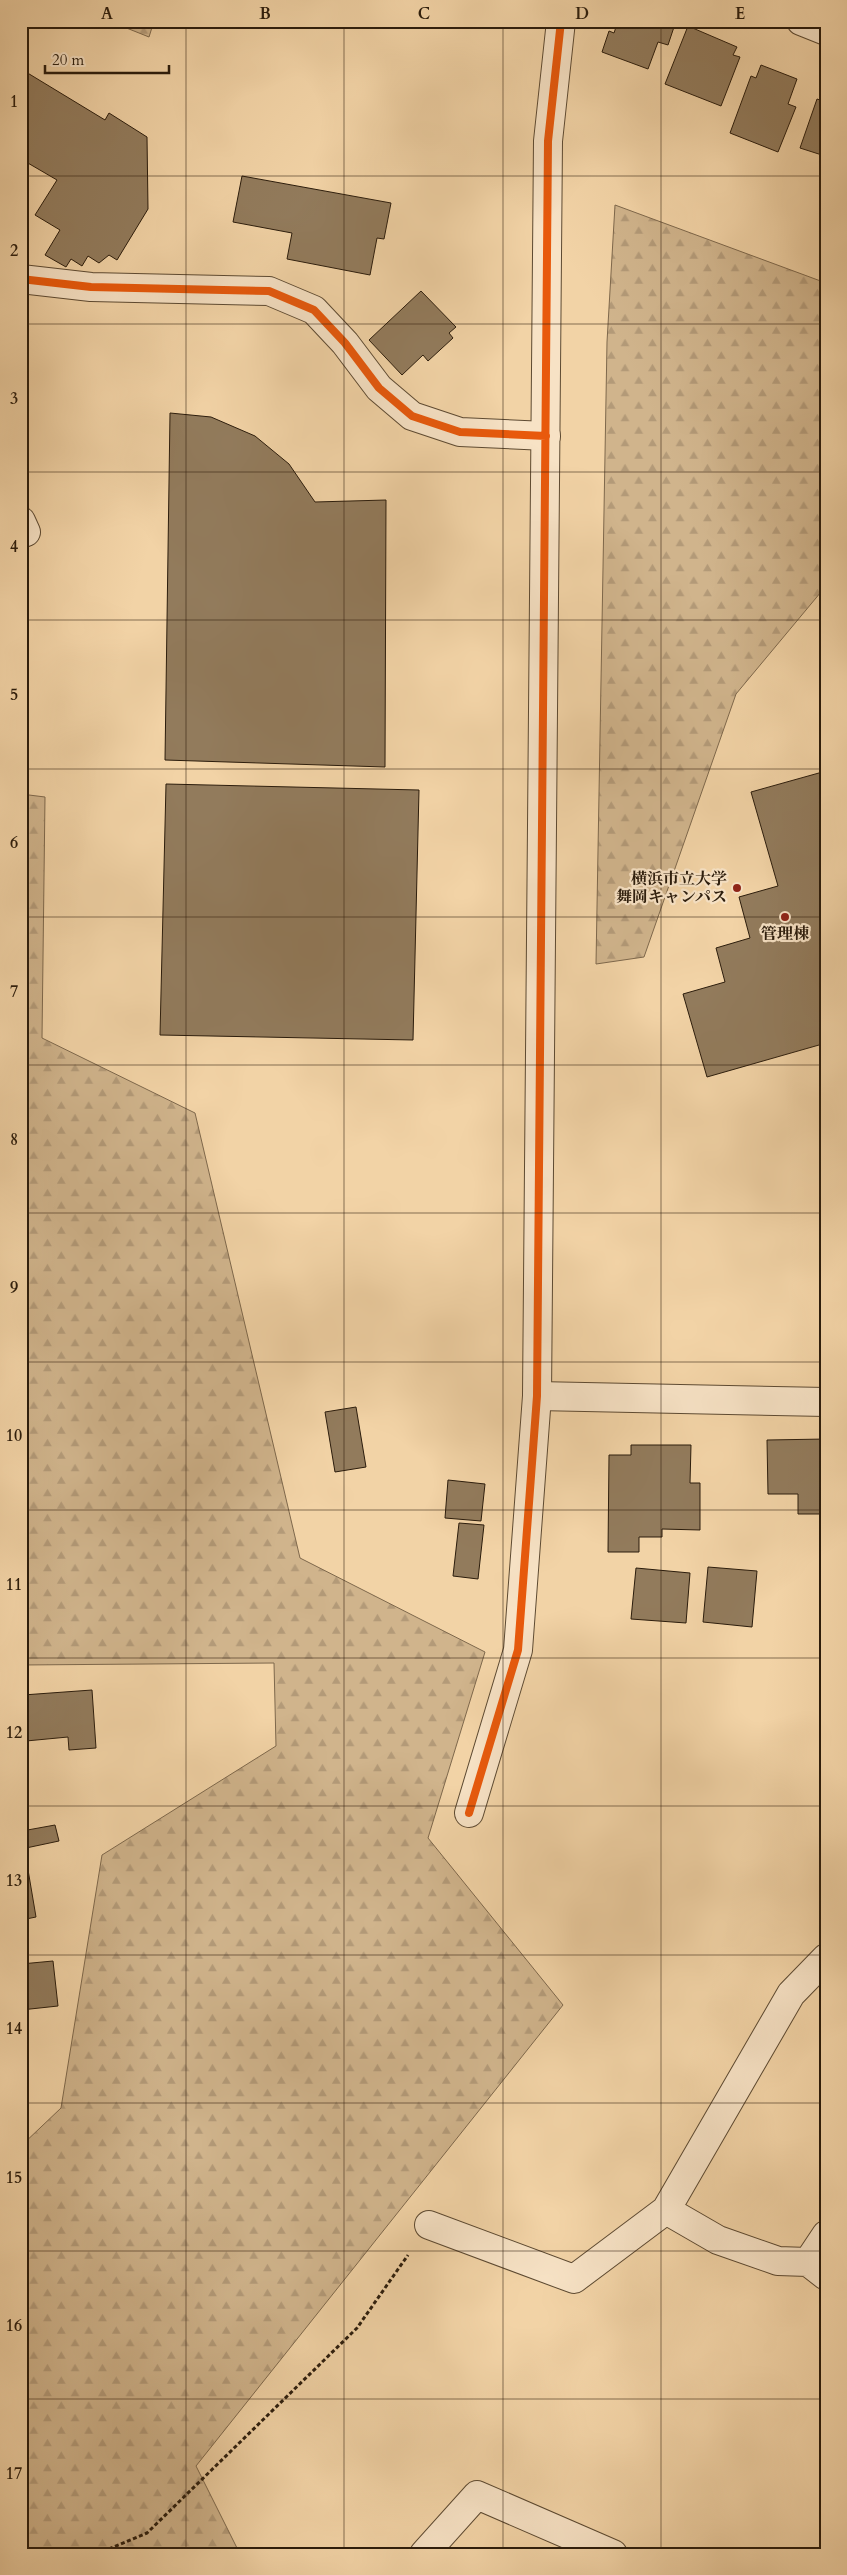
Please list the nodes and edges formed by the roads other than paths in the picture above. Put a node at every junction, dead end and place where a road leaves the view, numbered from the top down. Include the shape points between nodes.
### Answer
1 (561, 21) edge
2 (801, 21) edge
3 (826, 31) edge
4 (21, 279) edge
5 (546, 436) junction
6 (21, 521) edge
7 (21, 534) edge
8 (537, 1396) junction
9 (826, 1402) edge
10 (469, 1813) dead end
11 (826, 1958) edge
12 (666, 2210) junction
13 (429, 2225) road end
14 (826, 2235) edge
15 (817, 2269) edge
16 (424, 2554) edge
17 (613, 2554) edge

1 - 5 street via 548,141
2 - 3 street
4 - 5 street via 91,287 269,291 314,310 345,343 379,388 412,416 460,432
5 - 8 street
6 - 7 street via 26,532
8 - 9 street
8 - 10 street via 518,1650
11 - 12 street via 791,1994
12 - 13 street via 574,2279
12 - 15 street via 718,2240 778,2261
14 - 15 street
16 - 17 street via 476,2495

